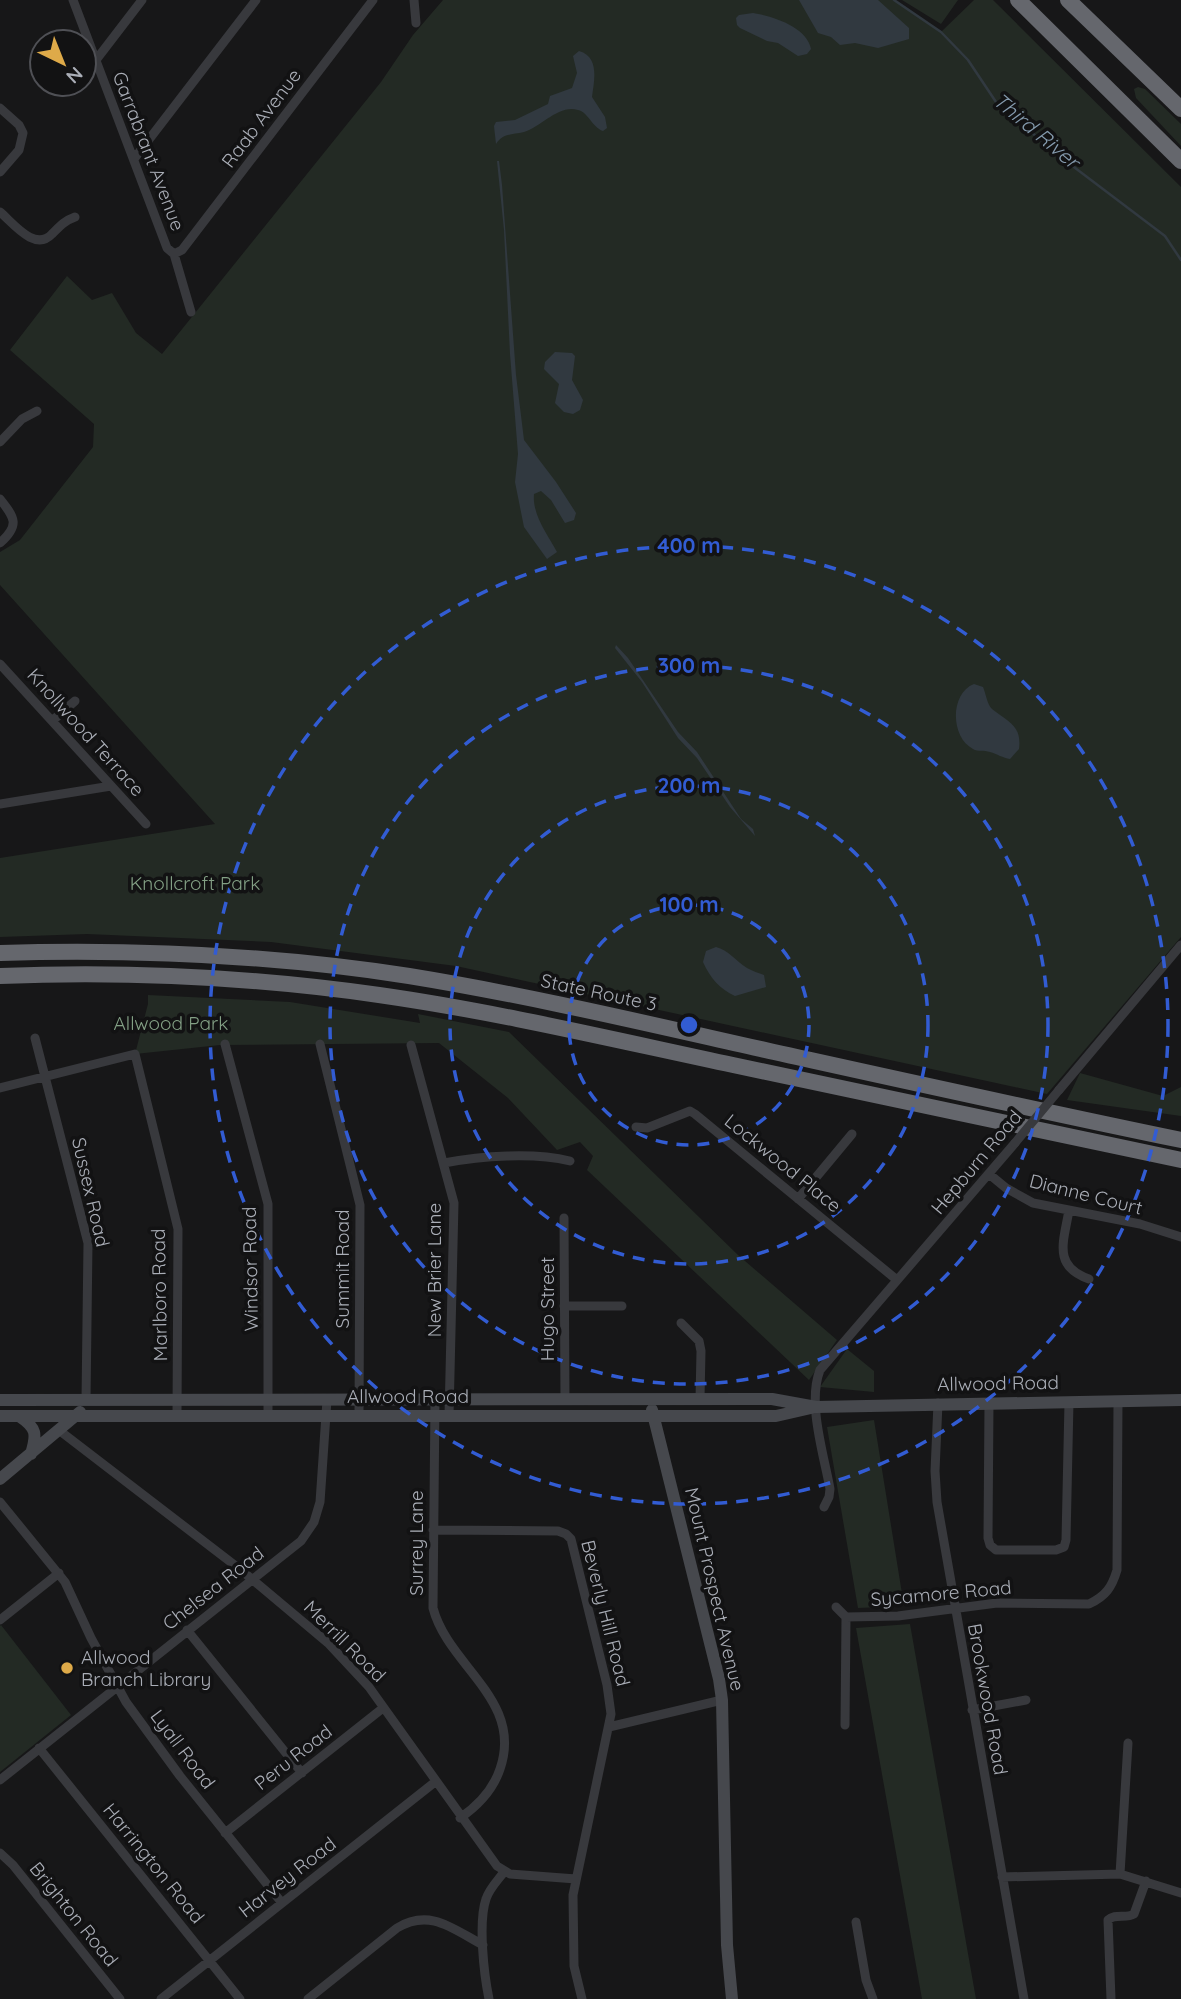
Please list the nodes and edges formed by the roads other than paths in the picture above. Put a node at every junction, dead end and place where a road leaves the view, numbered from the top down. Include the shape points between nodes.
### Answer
1 (73, 0) edge
2 (142, 0) edge
3 (256, 0) edge
4 (373, 0) edge
5 (414, 0) edge
6 (1018, 0) edge
7 (1068, 0) edge
8 (416, 23) dead end
9 (84, 28) edge
10 (98, 57) edge
11 (98, 65) edge
12 (0, 108) edge
13 (1181, 109) edge
14 (134, 159) junction
15 (1181, 161) edge
16 (0, 172) edge
17 (0, 212) edge
18 (75, 217) dead end
19 (174, 254) junction
20 (191, 312) dead end
21 (37, 411) dead end
22 (0, 442) edge
23 (0, 499) edge
24 (0, 543) edge
25 (0, 664) edge
26 (75, 701) dead end
27 (52, 721) junction
28 (111, 786) junction
29 (0, 804) edge
30 (146, 824) dead end
31 (1181, 946) edge
32 (0, 953) edge
33 (0, 976) edge
34 (35, 1038) dead end
35 (226, 1044) dead end
36 (320, 1044) dead end
37 (736, 1044) junction
38 (411, 1045) dead end
39 (45, 1077) junction
40 (0, 1088) edge
41 (636, 1127) dead end
42 (1181, 1129) edge
43 (852, 1134) dead end
44 (1181, 1140) edge
45 (1095, 1142) junction
46 (1181, 1160) edge
47 (569, 1161) dead end
48 (444, 1163) junction
49 (1181, 1171) edge
50 (989, 1174) junction
51 (798, 1199) junction
52 (1069, 1210) junction
53 (564, 1218) dead end
54 (1181, 1237) edge
55 (1089, 1279) dead end
56 (897, 1280) junction
57 (564, 1306) junction
58 (622, 1306) dead end
59 (681, 1323) dead end
60 (565, 1399) junction
61 (649, 1399) junction
62 (700, 1399) junction
63 (0, 1400) edge
64 (86, 1400) junction
65 (177, 1400) junction
66 (269, 1400) junction
67 (327, 1400) junction
68 (359, 1400) junction
69 (435, 1400) junction
70 (449, 1400) junction
71 (1181, 1400) edge
72 (1118, 1401) junction
73 (989, 1402) junction
74 (1069, 1402) junction
75 (938, 1403) junction
76 (816, 1406) junction
77 (79, 1415) junction
78 (177, 1415) junction
79 (326, 1415) junction
80 (0, 1416) edge
81 (19, 1416) junction
82 (268, 1416) junction
83 (359, 1416) junction
84 (434, 1416) junction
85 (449, 1416) junction
86 (653, 1416) junction
87 (60, 1431) junction
88 (31, 1454) junction
89 (0, 1479) edge
90 (0, 1502) edge
91 (824, 1507) dead end
92 (433, 1530) junction
93 (59, 1573) junction
94 (252, 1579) junction
95 (836, 1607) dead end
96 (955, 1609) junction
97 (846, 1617) junction
98 (0, 1620) edge
99 (187, 1630) junction
100 (117, 1685) junction
101 (722, 1700) junction
102 (1026, 1700) dead end
103 (383, 1708) junction
104 (972, 1710) junction
105 (845, 1725) dead end
106 (609, 1727) junction
107 (1128, 1743) dead end
108 (40, 1748) junction
109 (302, 1773) junction
110 (0, 1780) edge
111 (435, 1782) junction
112 (460, 1818) junction
113 (225, 1833) junction
114 (0, 1853) edge
115 (504, 1871) junction
116 (1120, 1874) junction
117 (1002, 1877) junction
118 (576, 1879) junction
119 (1146, 1881) junction
120 (1181, 1893) edge
121 (282, 1903) junction
122 (856, 1922) dead end
123 (484, 1945) junction
124 (210, 1960) junction
125 (120, 1999) edge
126 (161, 1999) edge
127 (240, 1999) edge
128 (308, 1999) edge
129 (489, 1999) edge
130 (582, 1999) edge
131 (732, 1999) edge
132 (873, 1999) edge
133 (1024, 1999) edge
134 (1111, 1999) edge

1 - 9 street, Garrabrant Avenue
2 - 10 street
3 - 14 street
4 - 19 street, Raab Avenue via 182,250
5 - 8 street
6 - 15 highway
7 - 13 highway
11 - 14 street, Garrabrant Avenue
12 - 16 street via 23,133 19,150
14 - 19 street, Garrabrant Avenue via 168,250
17 - 18 street via 40,241
19 - 20 street, Garrabrant Avenue
21 - 22 street via 22,419
23 - 24 street via 14,521
25 - 27 street, Knollwood Terrace
26 - 27 street
27 - 28 street, Knollwood Terrace
28 - 29 street
28 - 30 street, Knollwood Terrace
31 - 50 street, Hepburn Road, bridge
32 - 37 highway, State Route 3 via 174,953 349,968 494,991
33 - 45 highway via 204,977 408,999
34 - 39 street, Sussex Road
35 - 66 street, Windsor Road via 268,1204
36 - 68 street, Summit Road via 360,1205
37 - 42 highway via 842,1059
37 - 44 highway, State Route 3
38 - 48 street, New Brier Lane
39 - 40 street
39 - 64 street, Sussex Road via 88,1243
39 - 65 street, Marlboro Road via 135,1054 177,1229
41 - 51 street, Lockwood Place via 647,1128 690,1111
43 - 51 street
45 - 46 highway
45 - 49 highway
47 - 48 street via 512,1157
48 - 70 street, New Brier Lane via 454,1203
50 - 52 street, Dianne Court via 1023,1199
50 - 56 street, Hepburn Road
51 - 56 street, Lockwood Place
52 - 54 street, Dianne Court
52 - 55 street via 1065,1262 1074,1273
53 - 57 street, Hugo Street
56 - 76 street, Hepburn Road via 820,1370
57 - 58 street
57 - 60 street, Hugo Street
59 - 62 street via 699,1341
60 - 61 main road, Allwood Road
60 - 70 main road, Allwood Road
61 - 62 main road, Allwood Road
61 - 86 main road, Mount Prospect Avenue
62 - 76 main road, Allwood Road via 772,1399
63 - 64 main road, Allwood Road
64 - 65 main road, Allwood Road
64 - 77 main road
65 - 66 main road, Allwood Road
65 - 78 street, Marlboro Road
66 - 67 main road, Allwood Road
66 - 82 street, Windsor Road
67 - 68 main road, Allwood Road
67 - 79 street, Chelsea Road
68 - 69 main road, Allwood Road
68 - 83 street, Summit Road
69 - 70 main road, Allwood Road
69 - 84 street, Surrey Lane
70 - 85 street, New Brier Lane
71 - 72 main road, Allwood Road
72 - 74 main road, Allwood Road
72 - 96 street, Sycamore Road via 1117,1561 1110,1589 1089,1604 997,1603
73 - 74 main road, Allwood Road
73 - 74 street via 988,1538 996,1550 1064,1547
73 - 75 main road, Allwood Road
75 - 76 main road, Allwood Road
75 - 96 street, Brookwood Road via 935,1489
76 - 86 main road, Allwood Road via 776,1416
76 - 91 street, Hepburn Road via 830,1489
77 - 78 main road, Allwood Road
77 - 81 main road, Allwood Road
77 - 87 main road
78 - 82 main road, Allwood Road
79 - 82 main road, Allwood Road
79 - 83 main road, Allwood Road
79 - 94 street, Chelsea Road via 320,1502 314,1522 301,1541
80 - 81 main road, Allwood Road
81 - 88 main road via 35,1432
83 - 84 main road, Allwood Road
84 - 85 main road, Allwood Road
84 - 92 street, Surrey Lane
85 - 86 main road, Allwood Road
86 - 101 main road, Mount Prospect Avenue
87 - 88 main road
87 - 94 street, Merrill Road
88 - 89 main road
90 - 93 street, Lyall Road
92 - 106 street, Beverly Hill Road via 558,1531 571,1539 607,1685
92 - 112 street, Surrey Lane via 436,1617 488,1694 504,1727 496,1782 475,1808
93 - 98 street
93 - 100 street, Lyall Road
94 - 99 street, Chelsea Road
94 - 103 street, Merrill Road via 328,1643
95 - 97 street, Sycamore Road
96 - 97 street, Sycamore Road
96 - 104 street, Brookwood Road
97 - 105 street
99 - 100 street, Chelsea Road
99 - 109 street
100 - 108 street, Chelsea Road
100 - 113 street, Lyall Road
101 - 106 street
101 - 131 main road, Mount Prospect Avenue
102 - 104 street
103 - 109 street, Peru Road
103 - 111 street, Merrill Road
104 - 117 street, Brookwood Road
106 - 118 street, Beverly Hill Road
107 - 116 street
108 - 110 street, Chelsea Road
108 - 124 street, Harrington Road
109 - 113 street, Peru Road
111 - 112 street, Merrill Road
111 - 121 street, Harvey Road
112 - 115 street, Merrill Road
113 - 121 street, Lyall Road
114 - 125 street, Brighton Road
115 - 118 street
115 - 123 street via 485,1900
116 - 117 street
116 - 119 street
117 - 133 street, Brookwood Road
118 - 130 street, Beverly Hill Road via 574,1966
119 - 120 street
119 - 134 street via 1134,1914 1108,1920
121 - 124 street, Harvey Road
122 - 132 street
123 - 128 street via 431,1919 412,1920
123 - 129 street
124 - 126 street, Harvey Road
124 - 127 street, Harrington Road

